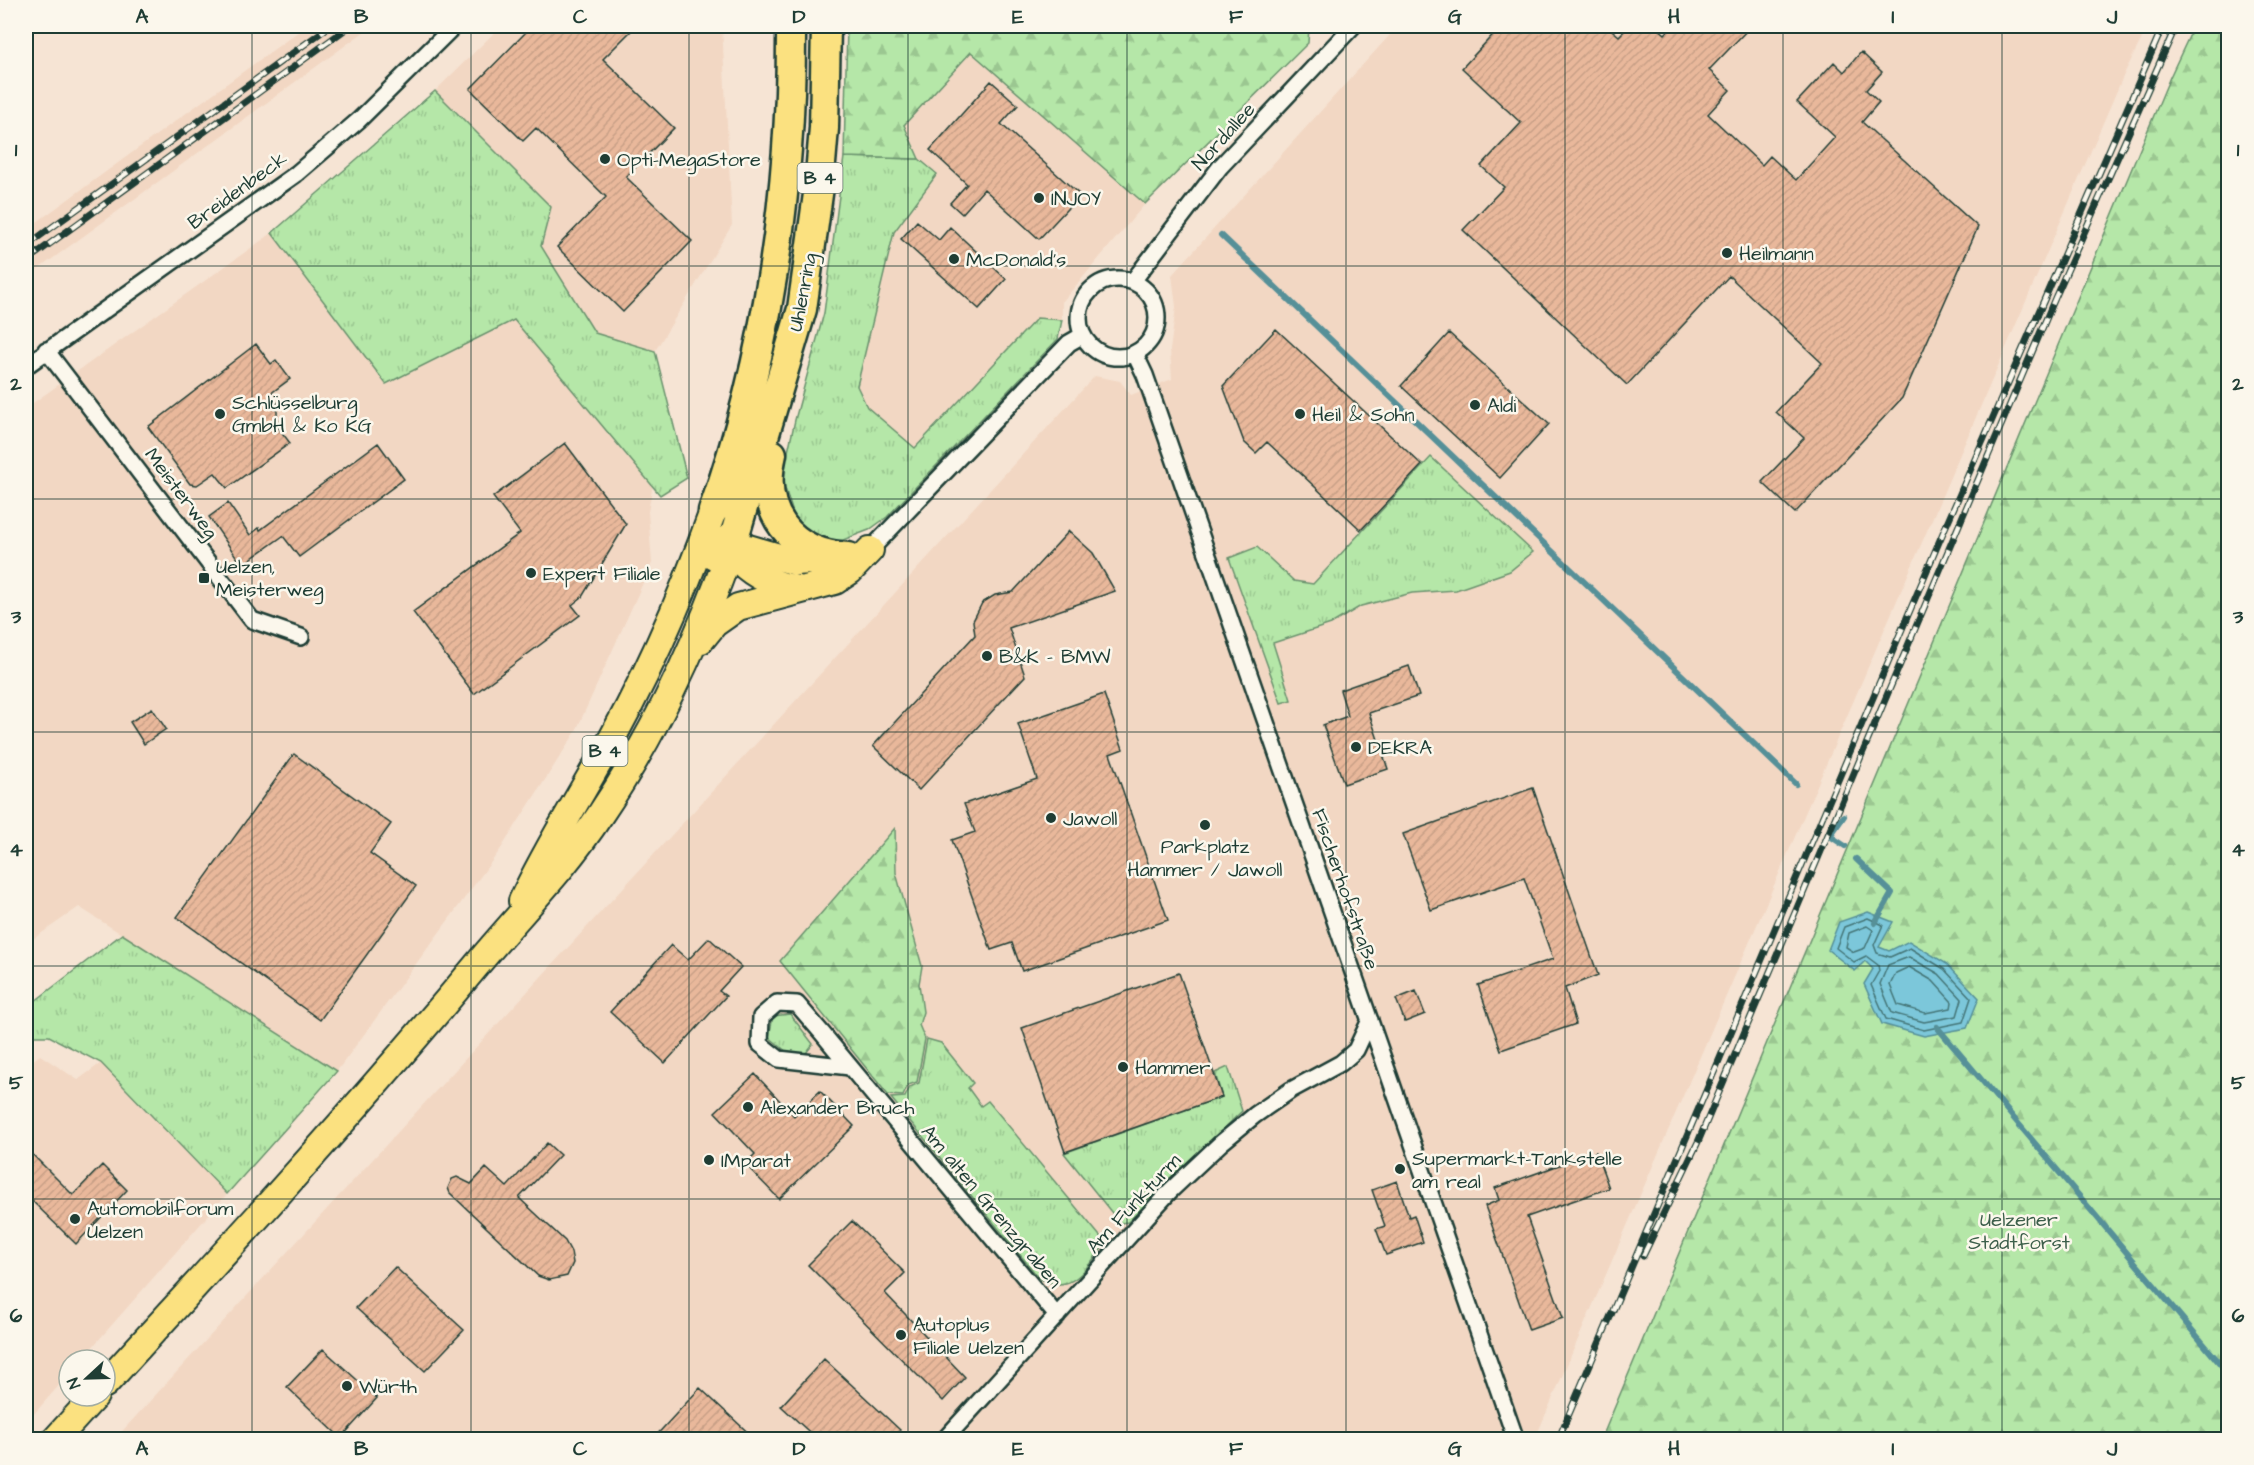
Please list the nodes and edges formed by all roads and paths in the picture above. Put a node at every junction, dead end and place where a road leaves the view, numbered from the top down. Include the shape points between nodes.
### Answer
1 (454, 26) edge
2 (791, 26) edge
3 (826, 26) edge
4 (1353, 26) edge
5 (1133, 281) junction
6 (802, 309) junction
7 (1083, 335) junction
8 (46, 350) junction
9 (1135, 354) junction
10 (26, 366) edge
11 (713, 511) junction
12 (730, 550) junction
13 (859, 553) junction
14 (689, 575) junction
15 (798, 589) junction
16 (301, 637) dead end
17 (687, 657) junction
18 (511, 923) junction
19 (1370, 1020) junction
20 (850, 1067) junction
21 (1057, 1316) junction
22 (117, 1371) edge
23 (83, 1408) edge
24 (55, 1440) edge
25 (944, 1440) edge
26 (1516, 1440) edge

1 - 8 street, Breidenbeck via 360,120 296,174
2 - 11 highway, Uhlenring / B 4 via 785,159 772,275 750,386
3 - 6 highway, Uhlenring / B 4 via 824,128
4 - 5 street, Nordallee via 1220,167
5 - 7 street via 1115,278 1102,282 1086,295 1078,317
5 - 9 street via 1149,294 1157,315 1153,336
6 - 12 highway, Uhlenring / B 4
6 - 13 highway via 792,376 769,469 770,491 780,523 794,540 819,552
7 - 9 street via 1103,355
7 - 13 street via 1064,348
8 - 10 street, Breidenbeck
8 - 16 street, Meisterweg via 252,620
9 - 19 street, Fischerhofstraße
11 - 12 main road via 718,530
11 - 14 main road, B 4
12 - 13 main road via 748,548 796,562 822,562
12 - 14 main road via 711,558
12 - 15 main road via 760,577
12 - 17 main road, B 4
13 - 15 main road via 850,571 834,581
14 - 18 main road, B 4 via 630,704 544,853
15 - 17 main road via 731,611 714,624
17 - 18 main road, B 4 via 649,734 602,814 567,863
18 - 22 main road, B 4 via 346,1120
19 - 21 street, Am Funkturm via 1356,1050 1341,1063 1291,1090 1221,1143 1170,1191
19 - 26 street, Fischerhofstraße
20 - 20 street, Am alten Grenzgraben via 779,1059 760,1044 761,1017 777,1003 797,1004
20 - 21 street, Am alten Grenzgraben
21 - 25 street, Am Funkturm
23 - 24 main road

